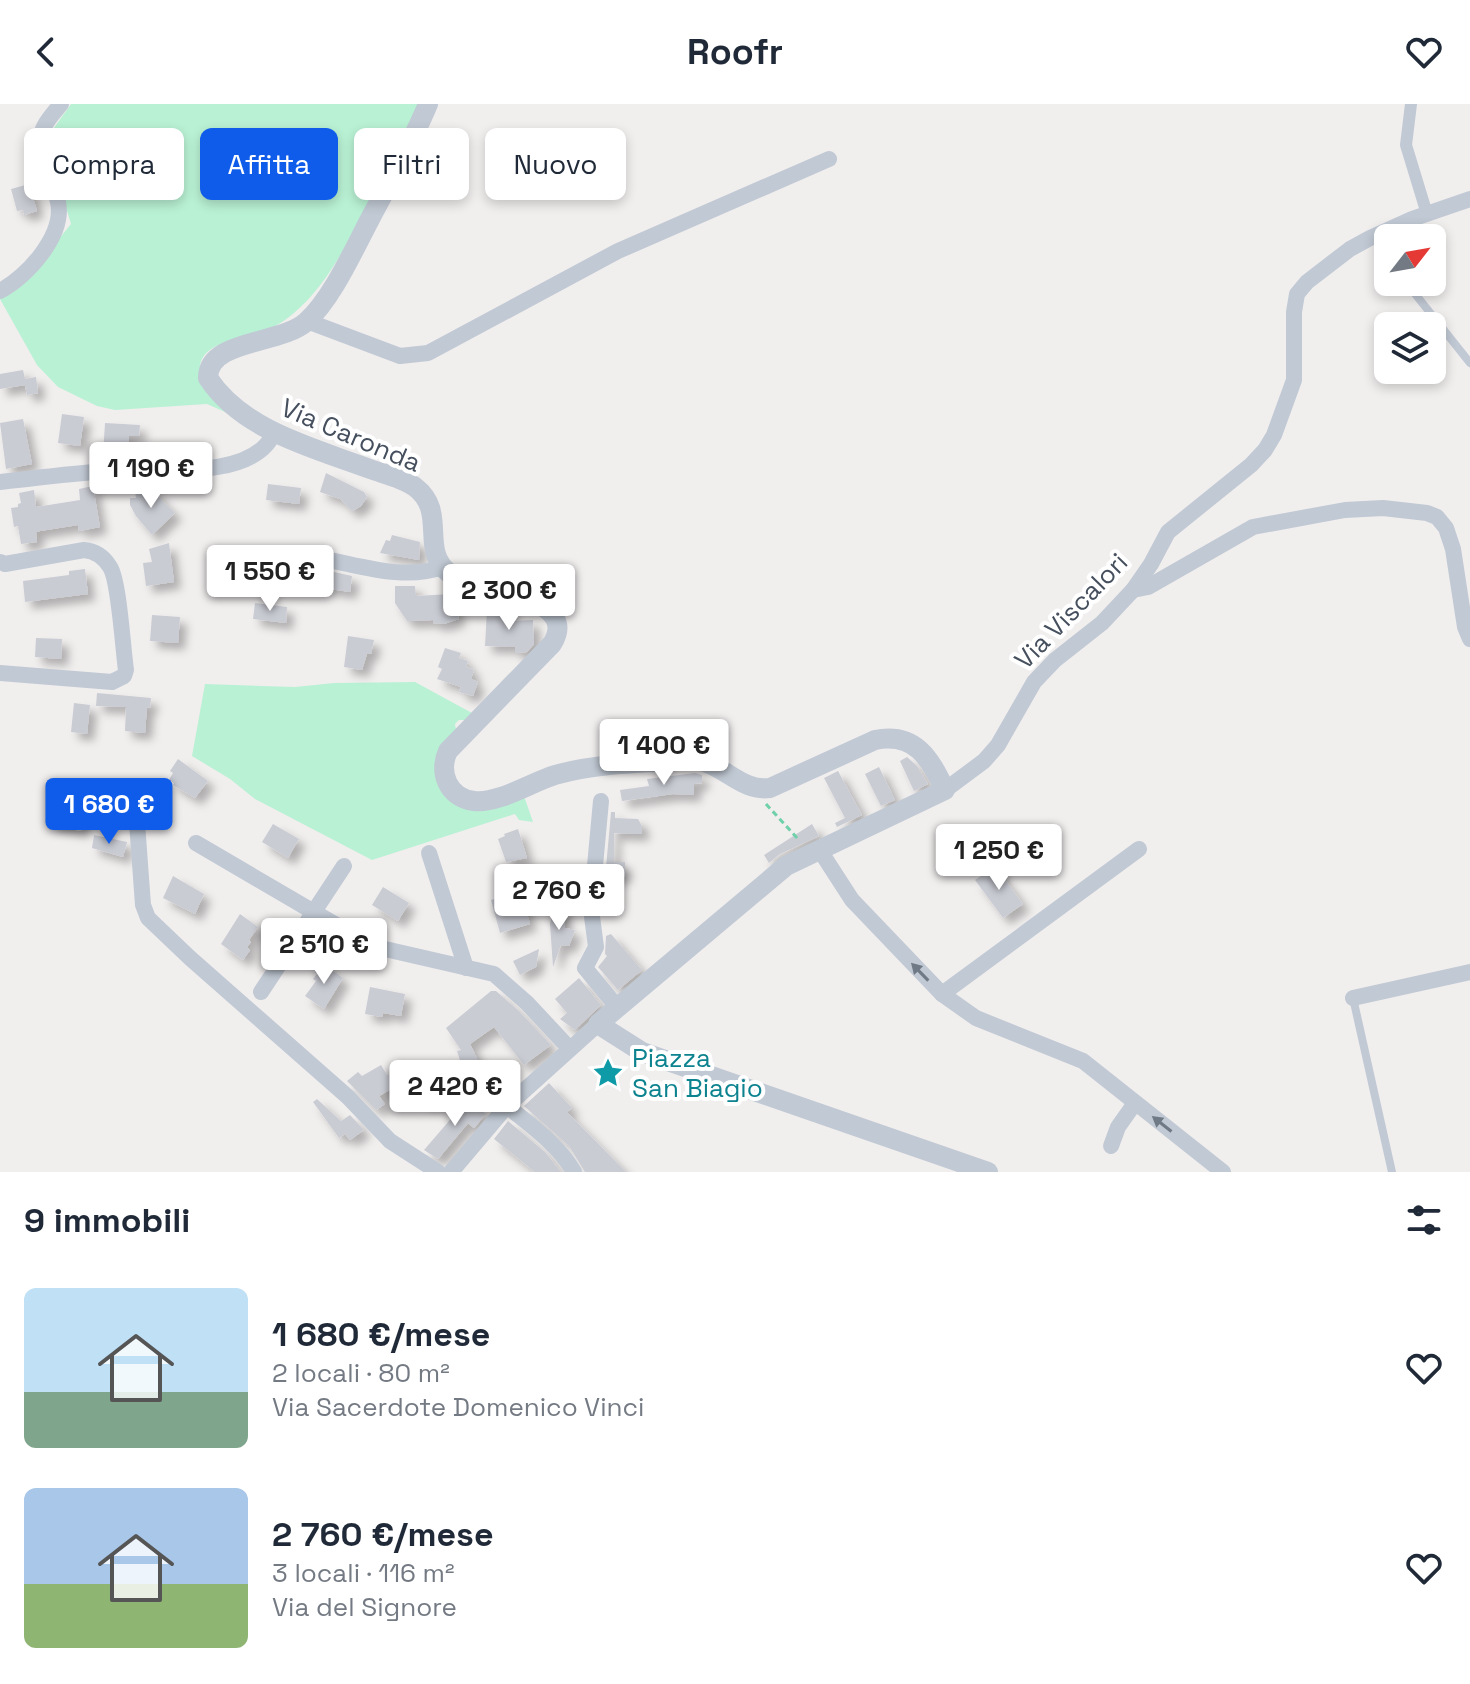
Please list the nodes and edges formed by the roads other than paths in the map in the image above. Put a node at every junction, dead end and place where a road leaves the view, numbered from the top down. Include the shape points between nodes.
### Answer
1 (61, 104) edge
2 (428, 104) edge
3 (1411, 104) edge
4 (829, 159) dead end
5 (1470, 199) edge
6 (1427, 214) junction
7 (0, 291) edge
8 (1417, 296) edge
9 (307, 321) junction
10 (1470, 363) edge
11 (274, 432) junction
12 (0, 482) edge
13 (312, 557) dead end
14 (0, 562) edge
15 (443, 567) junction
16 (1133, 590) junction
17 (1470, 639) edge
18 (0, 673) edge
19 (945, 790) junction
20 (601, 801) dead end
21 (136, 809) dead end
22 (196, 843) dead end
23 (1139, 849) dead end
24 (814, 851) junction
25 (429, 853) dead end
26 (344, 866) dead end
27 (314, 911) junction
28 (466, 968) junction
29 (1470, 972) edge
30 (261, 992) dead end
31 (942, 994) junction
32 (1353, 998) joint
33 (618, 1008) junction
34 (598, 1024) junction
35 (570, 1049) junction
36 (642, 1052) junction
37 (1135, 1103) junction
38 (507, 1106) junction
39 (1111, 1146) dead end
40 (438, 1172) edge
41 (451, 1172) edge
42 (574, 1172) edge
43 (988, 1172) edge
44 (1223, 1172) edge
45 (1392, 1172) edge

1 - 7 street via 40,139 58,200 58,222 31,269
2 - 9 street via 348,261
3 - 6 street via 1406,145
4 - 9 street via 618,251 428,353 400,356
5 - 6 street, Via Viscalori
6 - 16 street, Via Viscalori via 1350,249 1297,294 1294,380 1274,435 1251,465 1168,532
8 - 10 lane
9 - 11 street, Via Caronda via 287,334 226,351 208,368 213,386
11 - 12 street via 269,444 250,457 186,472 105,471
11 - 15 street, Via Caronda via 411,484 434,515 434,547
13 - 15 street via 390,572 425,573
14 - 18 street via 94,551 114,575 126,670 112,682
15 - 19 street via 463,581 531,600 548,609 559,625 552,644 448,751 443,762 446,782 469,801 488,801 589,768 696,760 712,763 759,790 888,738 915,746 935,768
16 - 17 street via 1148,587 1253,527 1345,510 1427,513 1446,528
16 - 19 street, Via Viscalori via 1034,682 998,745
19 - 24 street, Via Viscalori
20 - 33 street via 591,909 596,947 585,968
21 - 40 street via 148,918 390,1141
22 - 27 street
23 - 31 street
31 -> 24 street via 852,900
24 - 33 street, Via Viscalori via 786,866
25 - 28 street
26 - 27 street
27 - 28 street via 372,946
27 - 30 street
28 - 35 street via 494,974
29 - 32 street
31 - 37 street via 976,1018 1083,1061
32 - 45 lane
33 - 34 street, Via Viscalori
33 - 36 street
34 - 35 street
34 - 36 street
35 - 38 street
36 - 43 street
37 - 39 street
44 -> 37 street
38 - 41 street
38 - 42 street

